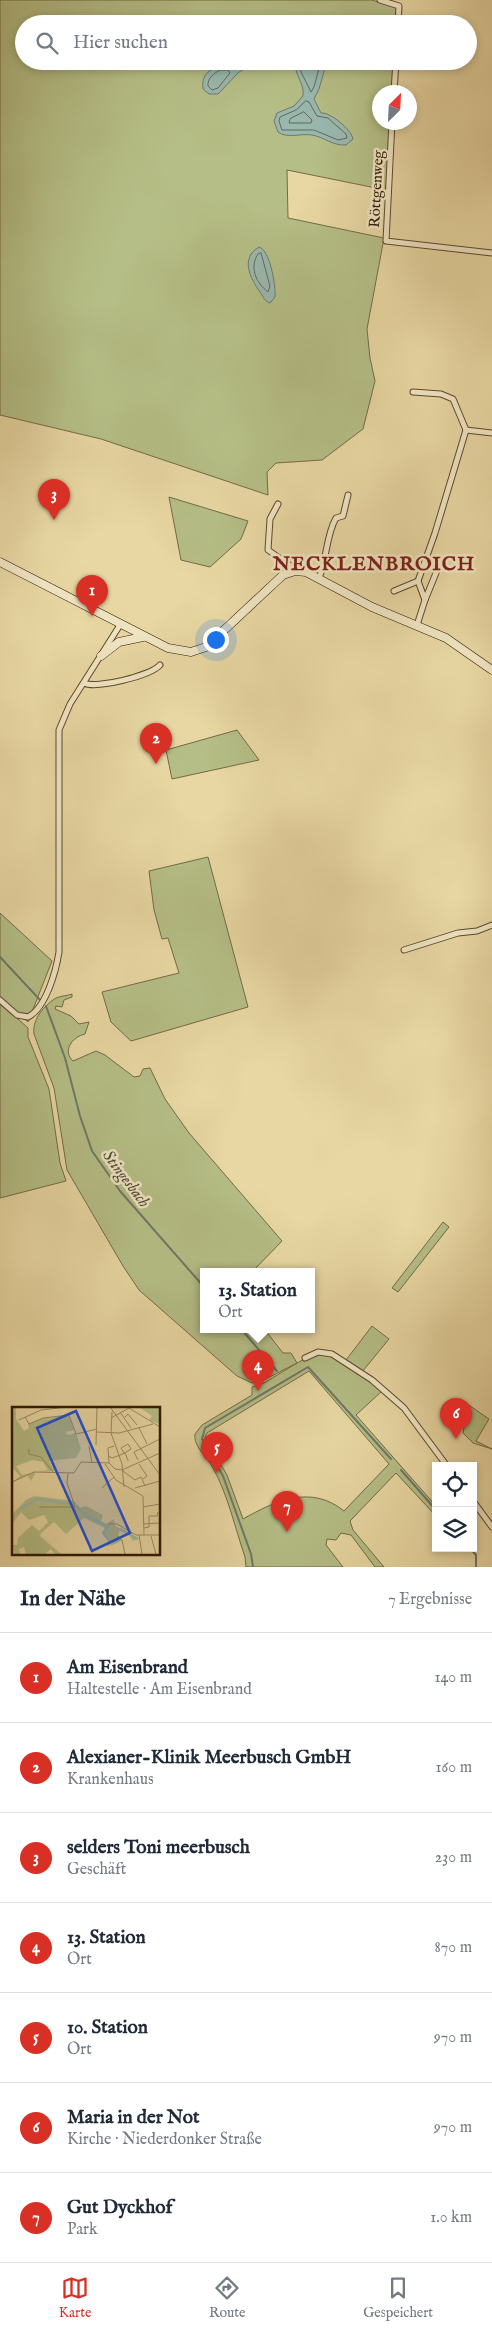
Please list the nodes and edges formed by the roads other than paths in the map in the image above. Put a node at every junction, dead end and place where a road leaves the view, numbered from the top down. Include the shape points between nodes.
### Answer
1 (380, 0) edge
2 (398, 15) edge
3 (395, 70) edge
4 (394, 85) edge
5 (392, 130) edge
6 (492, 253) edge
7 (413, 392) dead end
8 (466, 430) junction
9 (492, 433) edge
10 (348, 495) dead end
11 (278, 504) dead end
12 (0, 562) edge
13 (438, 568) dead end
14 (298, 571) junction
15 (319, 578) junction
16 (418, 581) junction
17 (394, 591) dead end
18 (425, 600) junction
19 (120, 625) junction
20 (417, 625) junction
21 (145, 637) junction
22 (101, 656) junction
23 (160, 665) dead end
24 (492, 670) edge
25 (84, 683) junction
26 (492, 925) edge
27 (404, 950) dead end
28 (0, 1000) edge
29 (305, 1358) dead end
30 (444, 1462) edge
31 (477, 1506) edge
32 (492, 1527) edge

1 - 2 street via 399,6
3 - 4 street
5 - 6 street, Röttgenweg via 386,241
7 - 8 street via 440,394 453,399
8 - 9 street
8 - 16 street
10 - 15 street via 343,516 332,524
11 - 14 street via 269,524 268,550
12 - 19 main road
13 - 18 street
14 - 15 main road
14 - 21 main road via 280,577 201,649 176,651
15 - 20 main road via 379,610
16 - 17 street
16 - 18 street
18 - 20 street
19 - 21 main road
19 - 22 street
20 - 24 main road via 451,641
21 - 22 main road via 119,642
22 - 25 street
23 - 25 street via 151,672 94,686
25 - 28 street via 65,713 58,736 58,958 46,996 32,1015 26,1018 17,1015
26 - 27 street
29 - 30 street via 318,1352 332,1354 372,1380 404,1408
31 - 32 street

